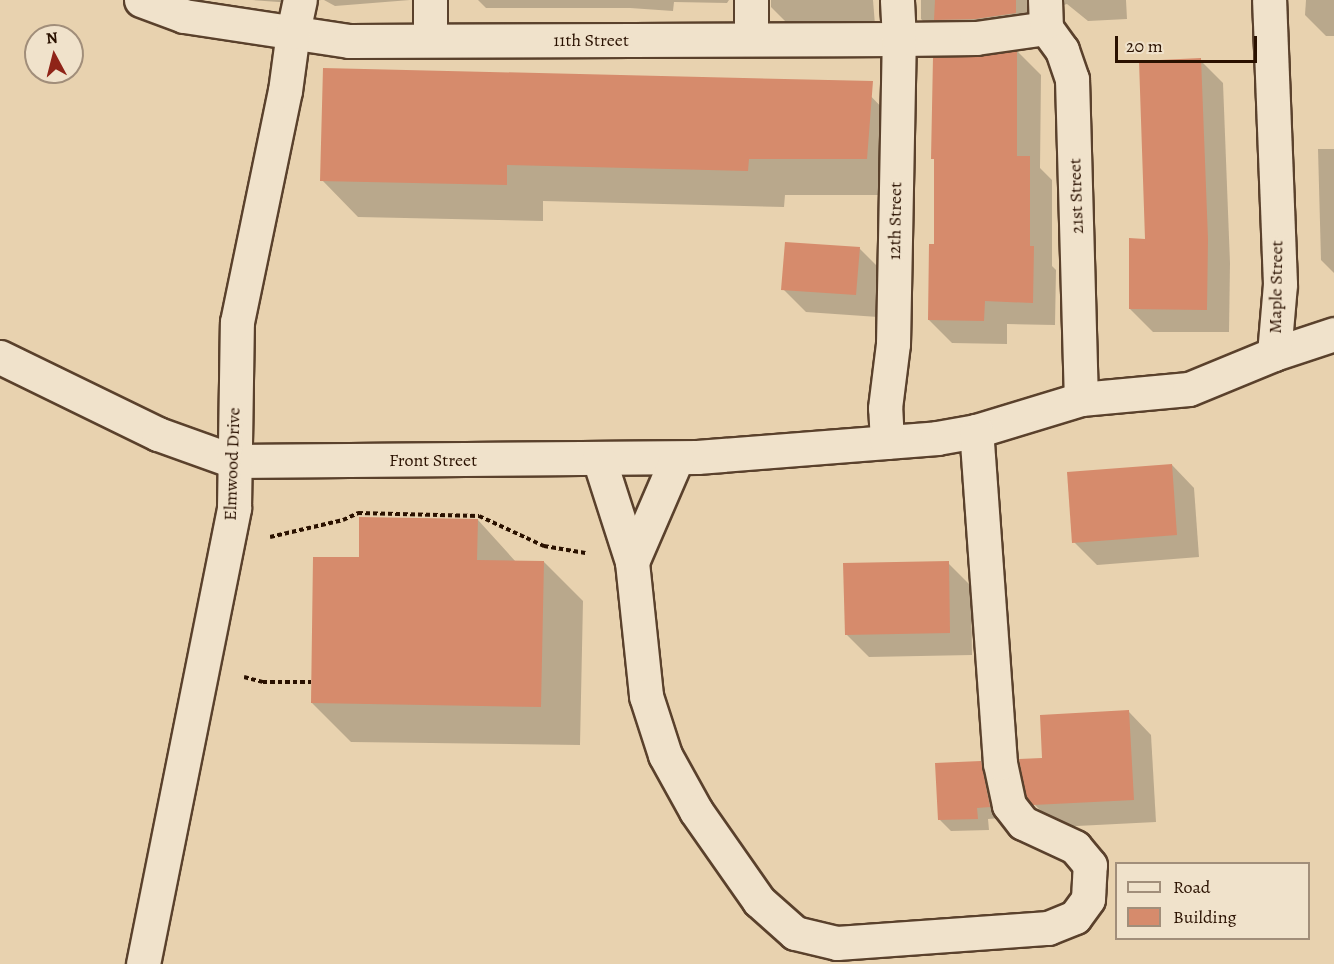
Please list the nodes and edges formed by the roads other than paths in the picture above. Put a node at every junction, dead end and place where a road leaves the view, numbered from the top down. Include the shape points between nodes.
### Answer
1 (141, 0) edge
2 (300, 0) edge
3 (430, 0) edge
4 (751, 0) edge
5 (897, 0) edge
6 (1269, 0) edge
7 (1045, 14) edge
8 (293, 32) junction
9 (751, 39) junction
10 (899, 39) junction
11 (430, 40) junction
12 (1334, 334) edge
13 (1274, 354) junction
14 (0, 357) edge
15 (1081, 399) junction
16 (976, 431) junction
17 (887, 442) junction
18 (677, 458) junction
19 (599, 459) junction
20 (233, 461) junction
21 (632, 562) junction
22 (143, 964) edge

1 - 8 lane, 11th Street via 184,16
2 - 8 lane, Elmwood Drive
3 - 11 lane
4 - 9 lane
5 - 10 lane, 12th Street
6 - 13 lane, Maple Street via 1280,284
7 - 10 lane, 11th Street via 976,38
7 - 15 lane, 21st Street via 1072,79
8 - 11 lane, 11th Street via 349,40
8 - 20 lane, Elmwood Drive via 285,91 237,322
9 - 10 lane, 11th Street
9 - 11 lane, 11th Street
10 - 17 lane, 12th Street via 893,344 885,408
12 - 13 lane
13 - 15 lane, Maple Street via 1189,389
14 - 20 lane, Front Street via 158,434
15 - 16 lane, Maple Street
16 - 17 lane, Maple Street
16 - 21 lane via 1000,763 1009,805 1023,823 1075,847 1090,865 1088,899 1075,917 1048,928 837,944 795,933 759,901 696,811 665,755 646,696
17 - 18 lane, Front Street
18 - 19 lane, Front Street
18 - 21 lane
19 - 20 lane, Front Street
19 - 21 lane
20 - 22 lane, Elmwood Drive via 234,508

